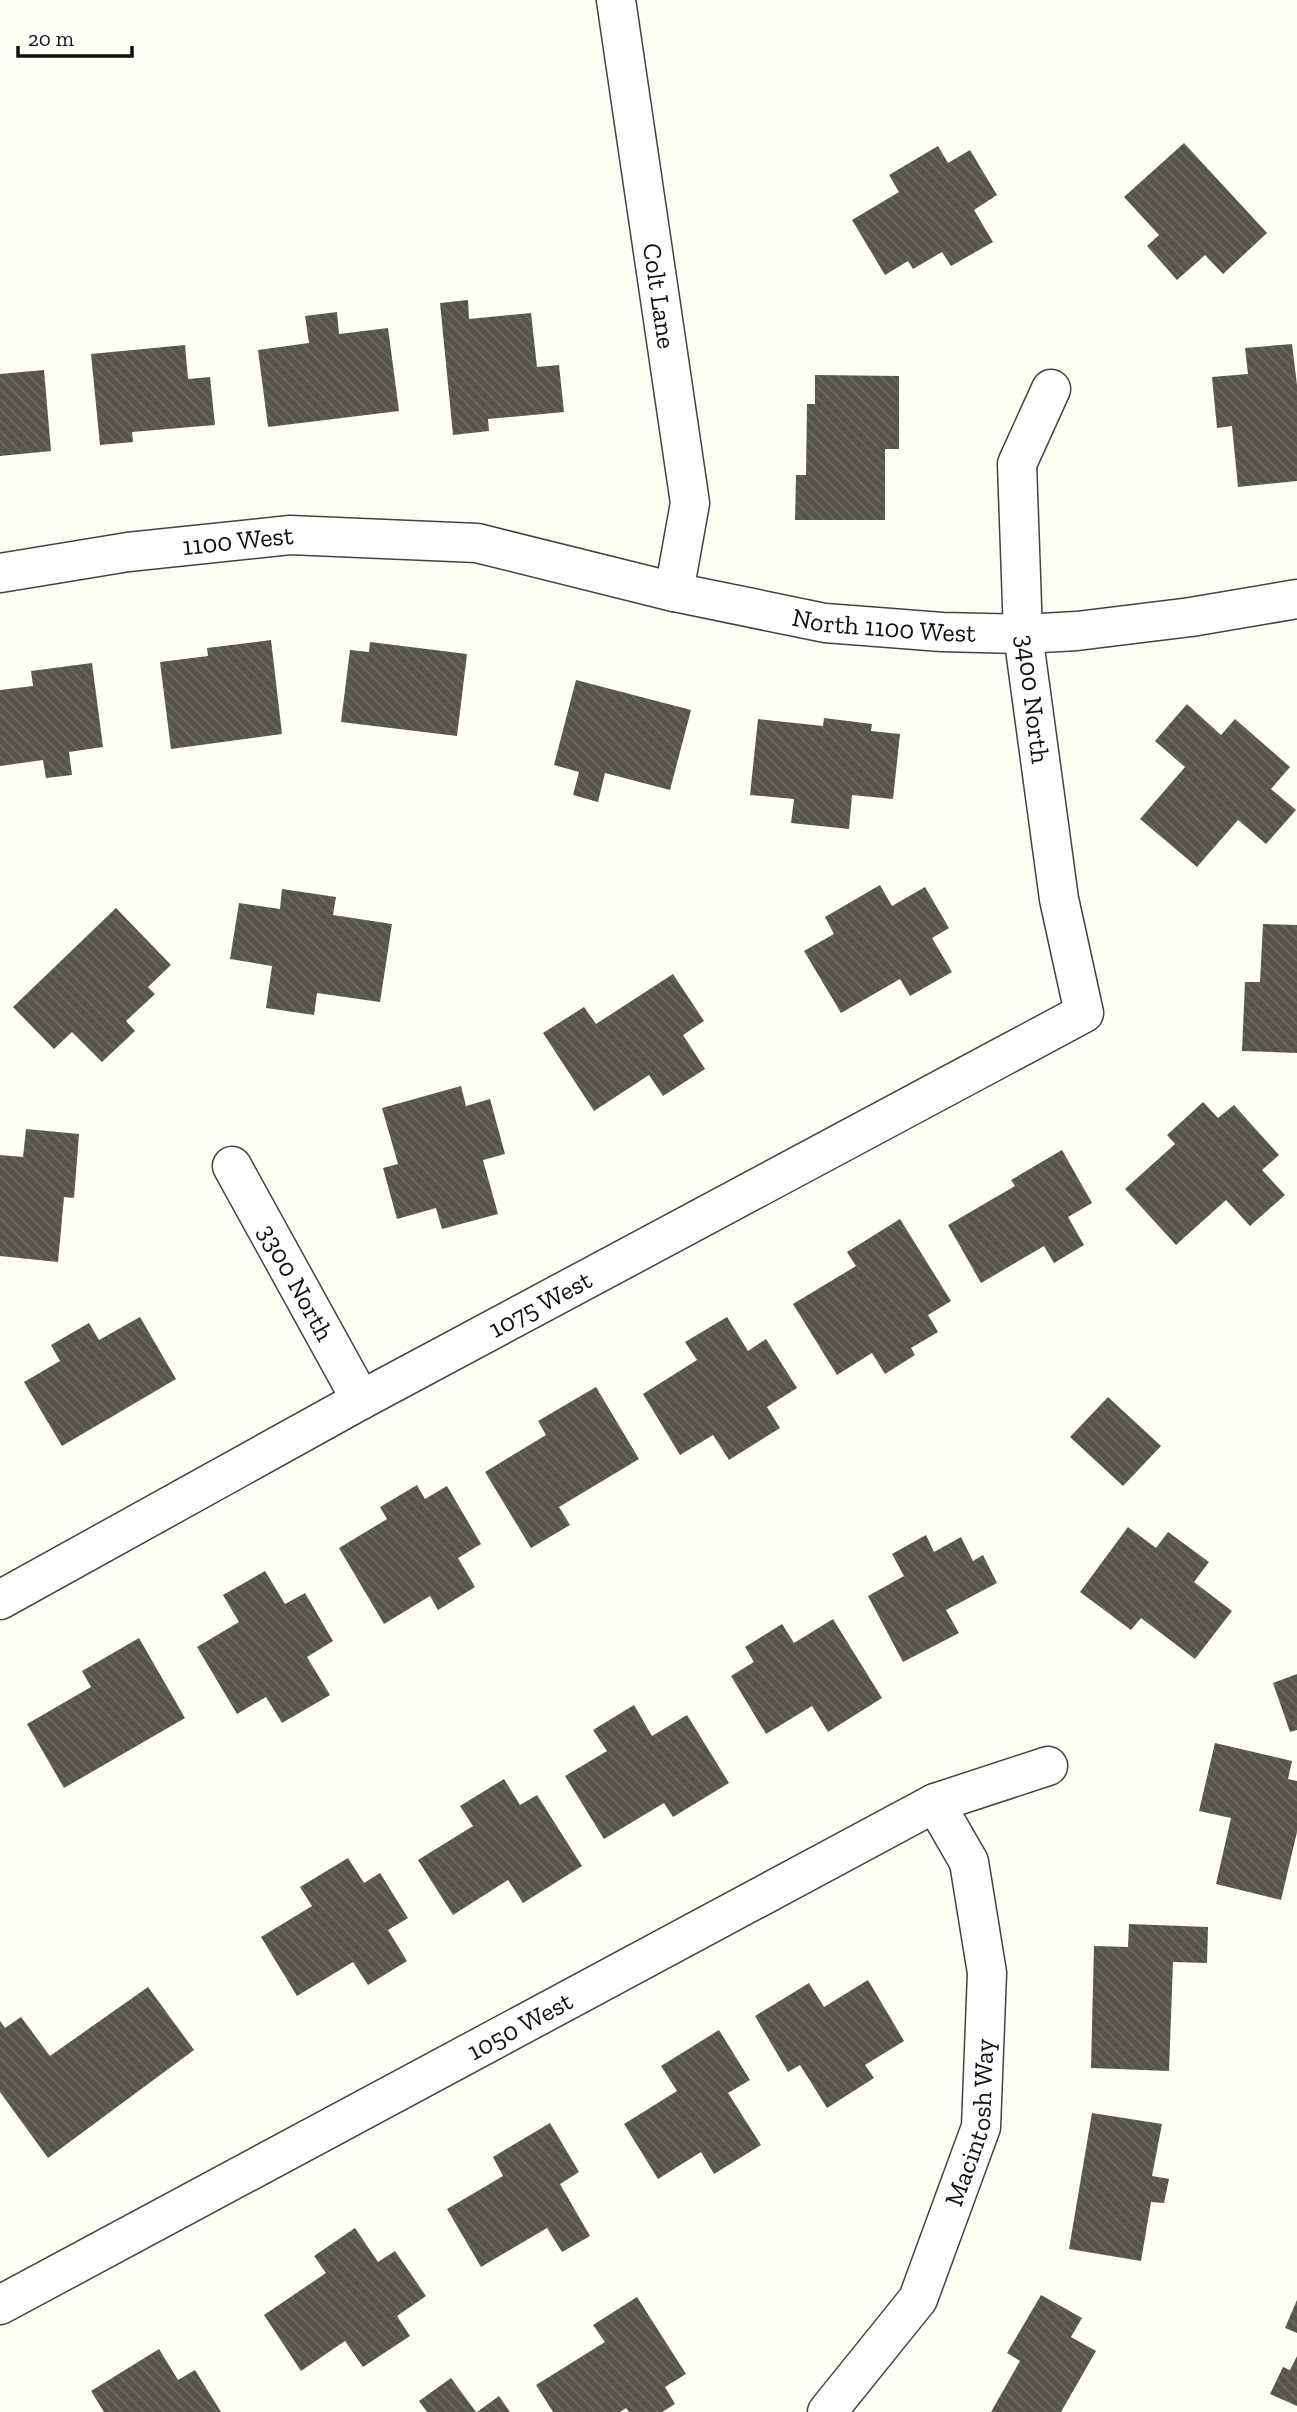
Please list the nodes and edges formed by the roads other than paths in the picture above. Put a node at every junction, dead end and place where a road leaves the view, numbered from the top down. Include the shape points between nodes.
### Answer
1 (616, 0) edge
2 (1051, 389) dead end
3 (477, 543) joint
4 (0, 573) edge
5 (674, 592) junction
6 (1297, 599) edge
7 (1023, 634) junction
8 (1084, 1013) joint
9 (232, 1166) dead end
10 (362, 1400) junction
11 (0, 1600) edge
12 (1048, 1766) dead end
13 (935, 1803) junction
14 (0, 2305) edge
15 (827, 2412) edge

1 - 5 street, Colt Lane via 690,503
2 - 7 street, 3400 North via 1017,464
3 - 4 street, 1100 West via 290,535 128,552
3 - 5 street, North 1100 West
5 - 7 street, North 1100 West via 825,623
6 - 7 street, North 1100 West via 1191,617
7 - 8 street, 3400 North via 1059,900
8 - 10 street, 1075 West
9 - 10 street, 3300 North
10 - 11 street, 1075 West
12 - 13 street, 1050 West
13 - 14 street, 1050 West
13 - 15 street, Macintosh Way via 969,1862 987,1973 981,2127 918,2298

